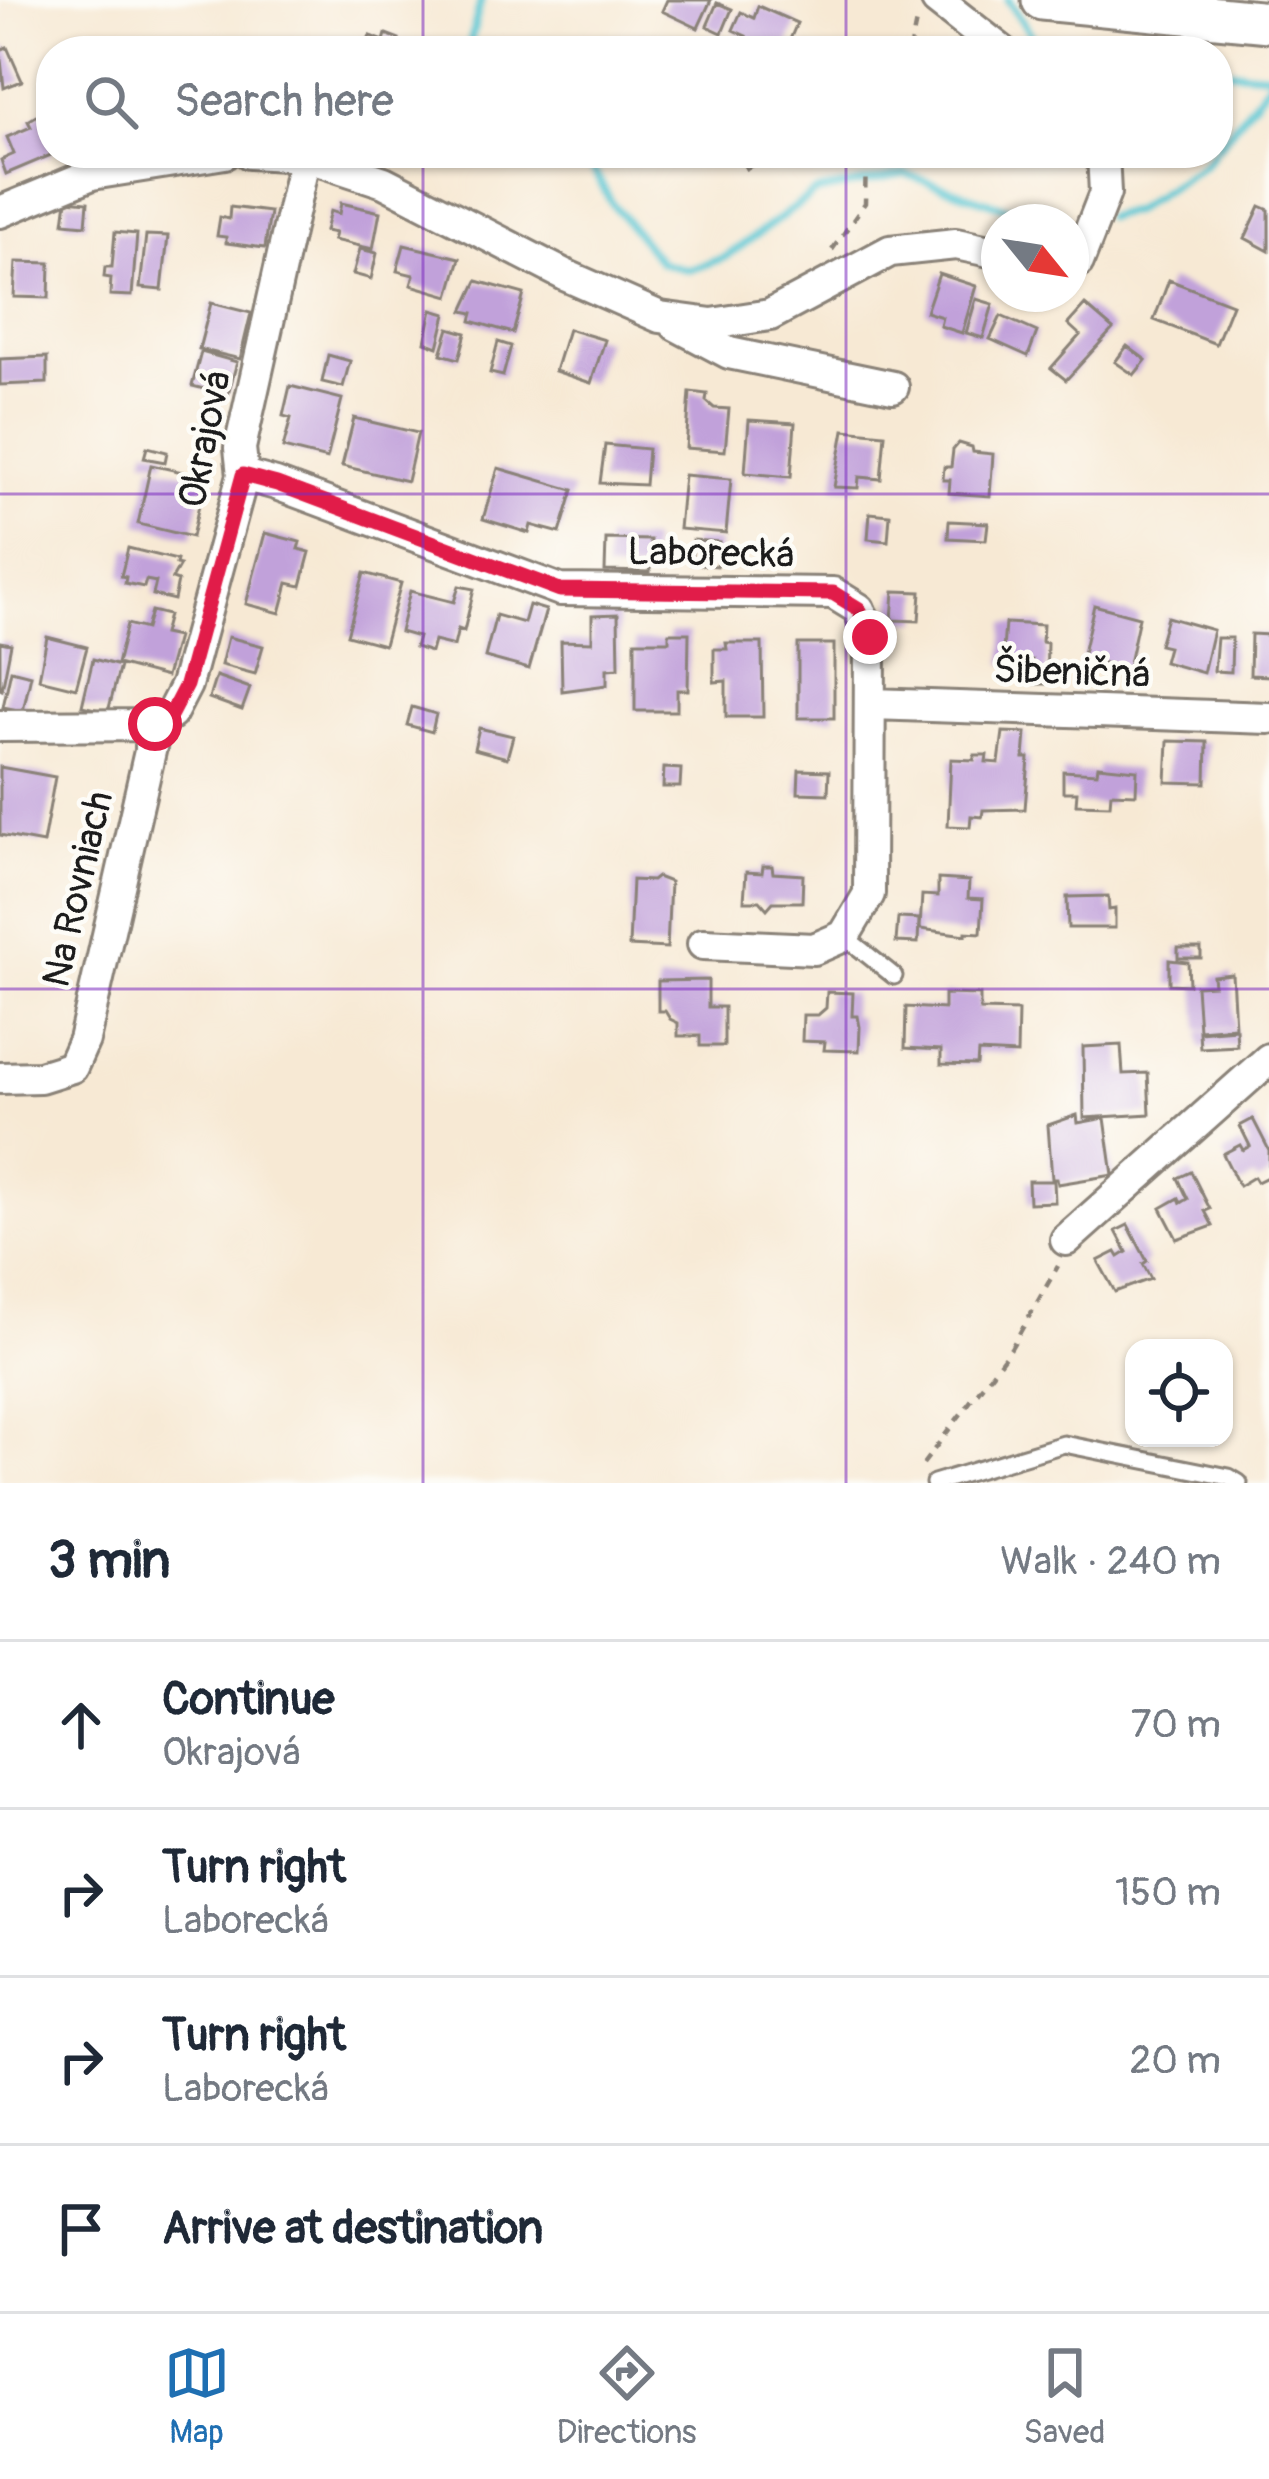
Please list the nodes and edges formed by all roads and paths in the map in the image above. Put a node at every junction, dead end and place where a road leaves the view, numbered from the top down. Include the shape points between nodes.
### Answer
1 (920, 0) edge
2 (937, 0) edge
3 (1042, 0) edge
4 (1269, 22) edge
5 (913, 36) edge
6 (983, 36) edge
7 (130, 168) edge
8 (302, 168) edge
9 (341, 168) edge
10 (864, 168) edge
11 (1104, 168) edge
12 (865, 200) dead end
13 (0, 212) edge
14 (1089, 233) edge
15 (981, 249) edge
16 (660, 316) junction
17 (893, 387) dead end
18 (243, 475) junction
19 (872, 704) junction
20 (1269, 718) edge
21 (155, 724) junction
22 (0, 726) edge
23 (844, 936) junction
24 (703, 944) dead end
25 (894, 976) dead end
26 (1269, 1059) edge
27 (0, 1078) edge
28 (1066, 1240) joint
29 (922, 1466) dead end
30 (934, 1483) edge
31 (1239, 1483) edge

1 - 5 path
2 - 6 street
3 - 4 street
7 - 13 street via 92,174
8 - 18 street, Okrajová via 240,448
9 - 16 street
10 - 12 path
11 - 14 street via 1105,193
15 - 16 street via 890,250 770,315 712,324
16 - 17 street via 728,353
18 - 19 street, Laborecká via 560,590 833,593 859,609 870,637
18 - 21 street, Okrajová via 186,685 171,714
19 - 20 street, Šibeničná
19 - 23 street, Laborecká via 868,894
21 - 22 street
21 - 27 street, Na Rovniach via 84,1040 72,1066
23 - 24 street via 814,949
23 - 25 lane
26 - 28 street
28 - 29 path via 1068,1253 1011,1348
30 - 31 lane via 1064,1444

